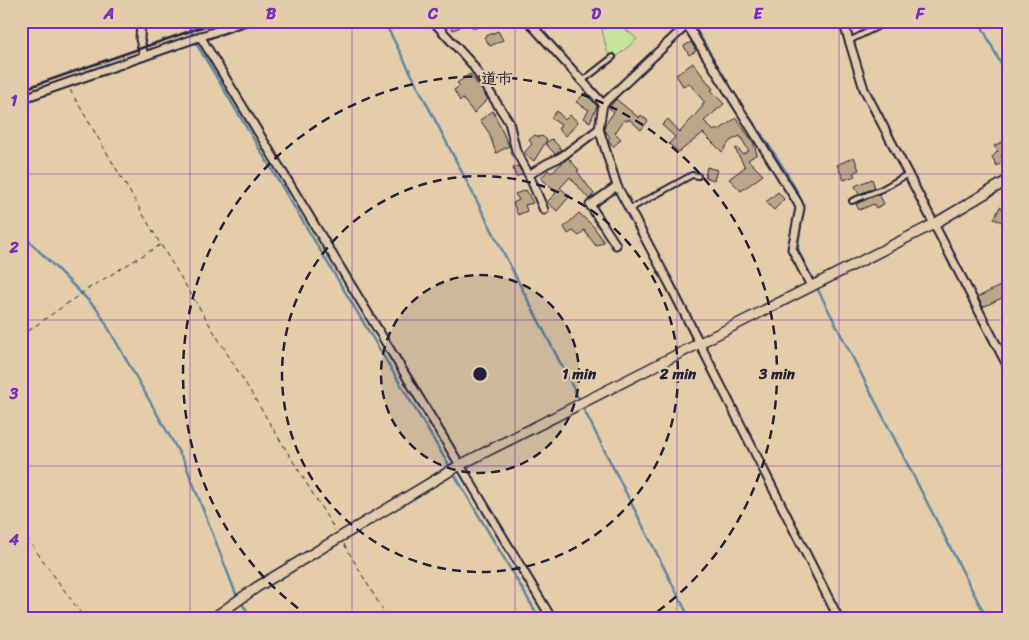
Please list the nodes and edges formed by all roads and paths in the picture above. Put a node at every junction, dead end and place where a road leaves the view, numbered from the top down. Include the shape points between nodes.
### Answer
1 (141, 21) edge
2 (245, 21) edge
3 (433, 21) edge
4 (528, 21) edge
5 (842, 21) edge
6 (889, 21) edge
7 (689, 23) edge
8 (200, 36) junction
9 (849, 41) junction
10 (144, 56) junction
11 (613, 58) dead end
12 (581, 82) junction
13 (66, 83) junction
14 (21, 99) edge
15 (603, 104) junction
16 (599, 129) junction
17 (908, 174) junction
18 (529, 175) junction
19 (698, 176) dead end
20 (1008, 180) edge
21 (618, 186) junction
22 (852, 201) dead end
23 (630, 209) junction
24 (544, 210) dead end
25 (934, 224) junction
26 (160, 244) junction
27 (616, 245) dead end
28 (812, 286) junction
29 (21, 336) edge
30 (699, 343) junction
31 (1008, 367) edge
32 (460, 465) junction
33 (21, 530) edge
34 (340, 538) junction
35 (85, 619) edge
36 (212, 619) edge
37 (388, 619) edge
38 (552, 619) edge
39 (839, 619) edge

1 - 10 street
2 - 8 street
3 - 18 street via 472,64 509,122 516,151
4 - 12 street
5 - 9 street
6 - 9 lane
7 - 15 street
7 - 28 street via 798,203 800,208 792,250
8 - 10 street
8 - 32 street
9 - 17 street via 864,90
10 - 13 street
11 - 12 lane
12 - 15 street
13 - 14 street
13 - 26 path
15 - 16 street
16 - 18 street via 562,157
16 - 21 street
17 - 22 lane
17 - 25 street
18 - 24 street
19 - 23 lane via 692,175
20 - 25 street
21 - 23 street
21 - 27 street via 590,205
23 - 30 street
25 - 28 street
25 - 31 street
26 - 29 path
26 - 34 path
28 - 30 street
30 - 32 street
30 - 39 street
32 - 34 street
32 - 38 street
33 - 35 path
34 - 36 street via 257,587
34 - 37 path

